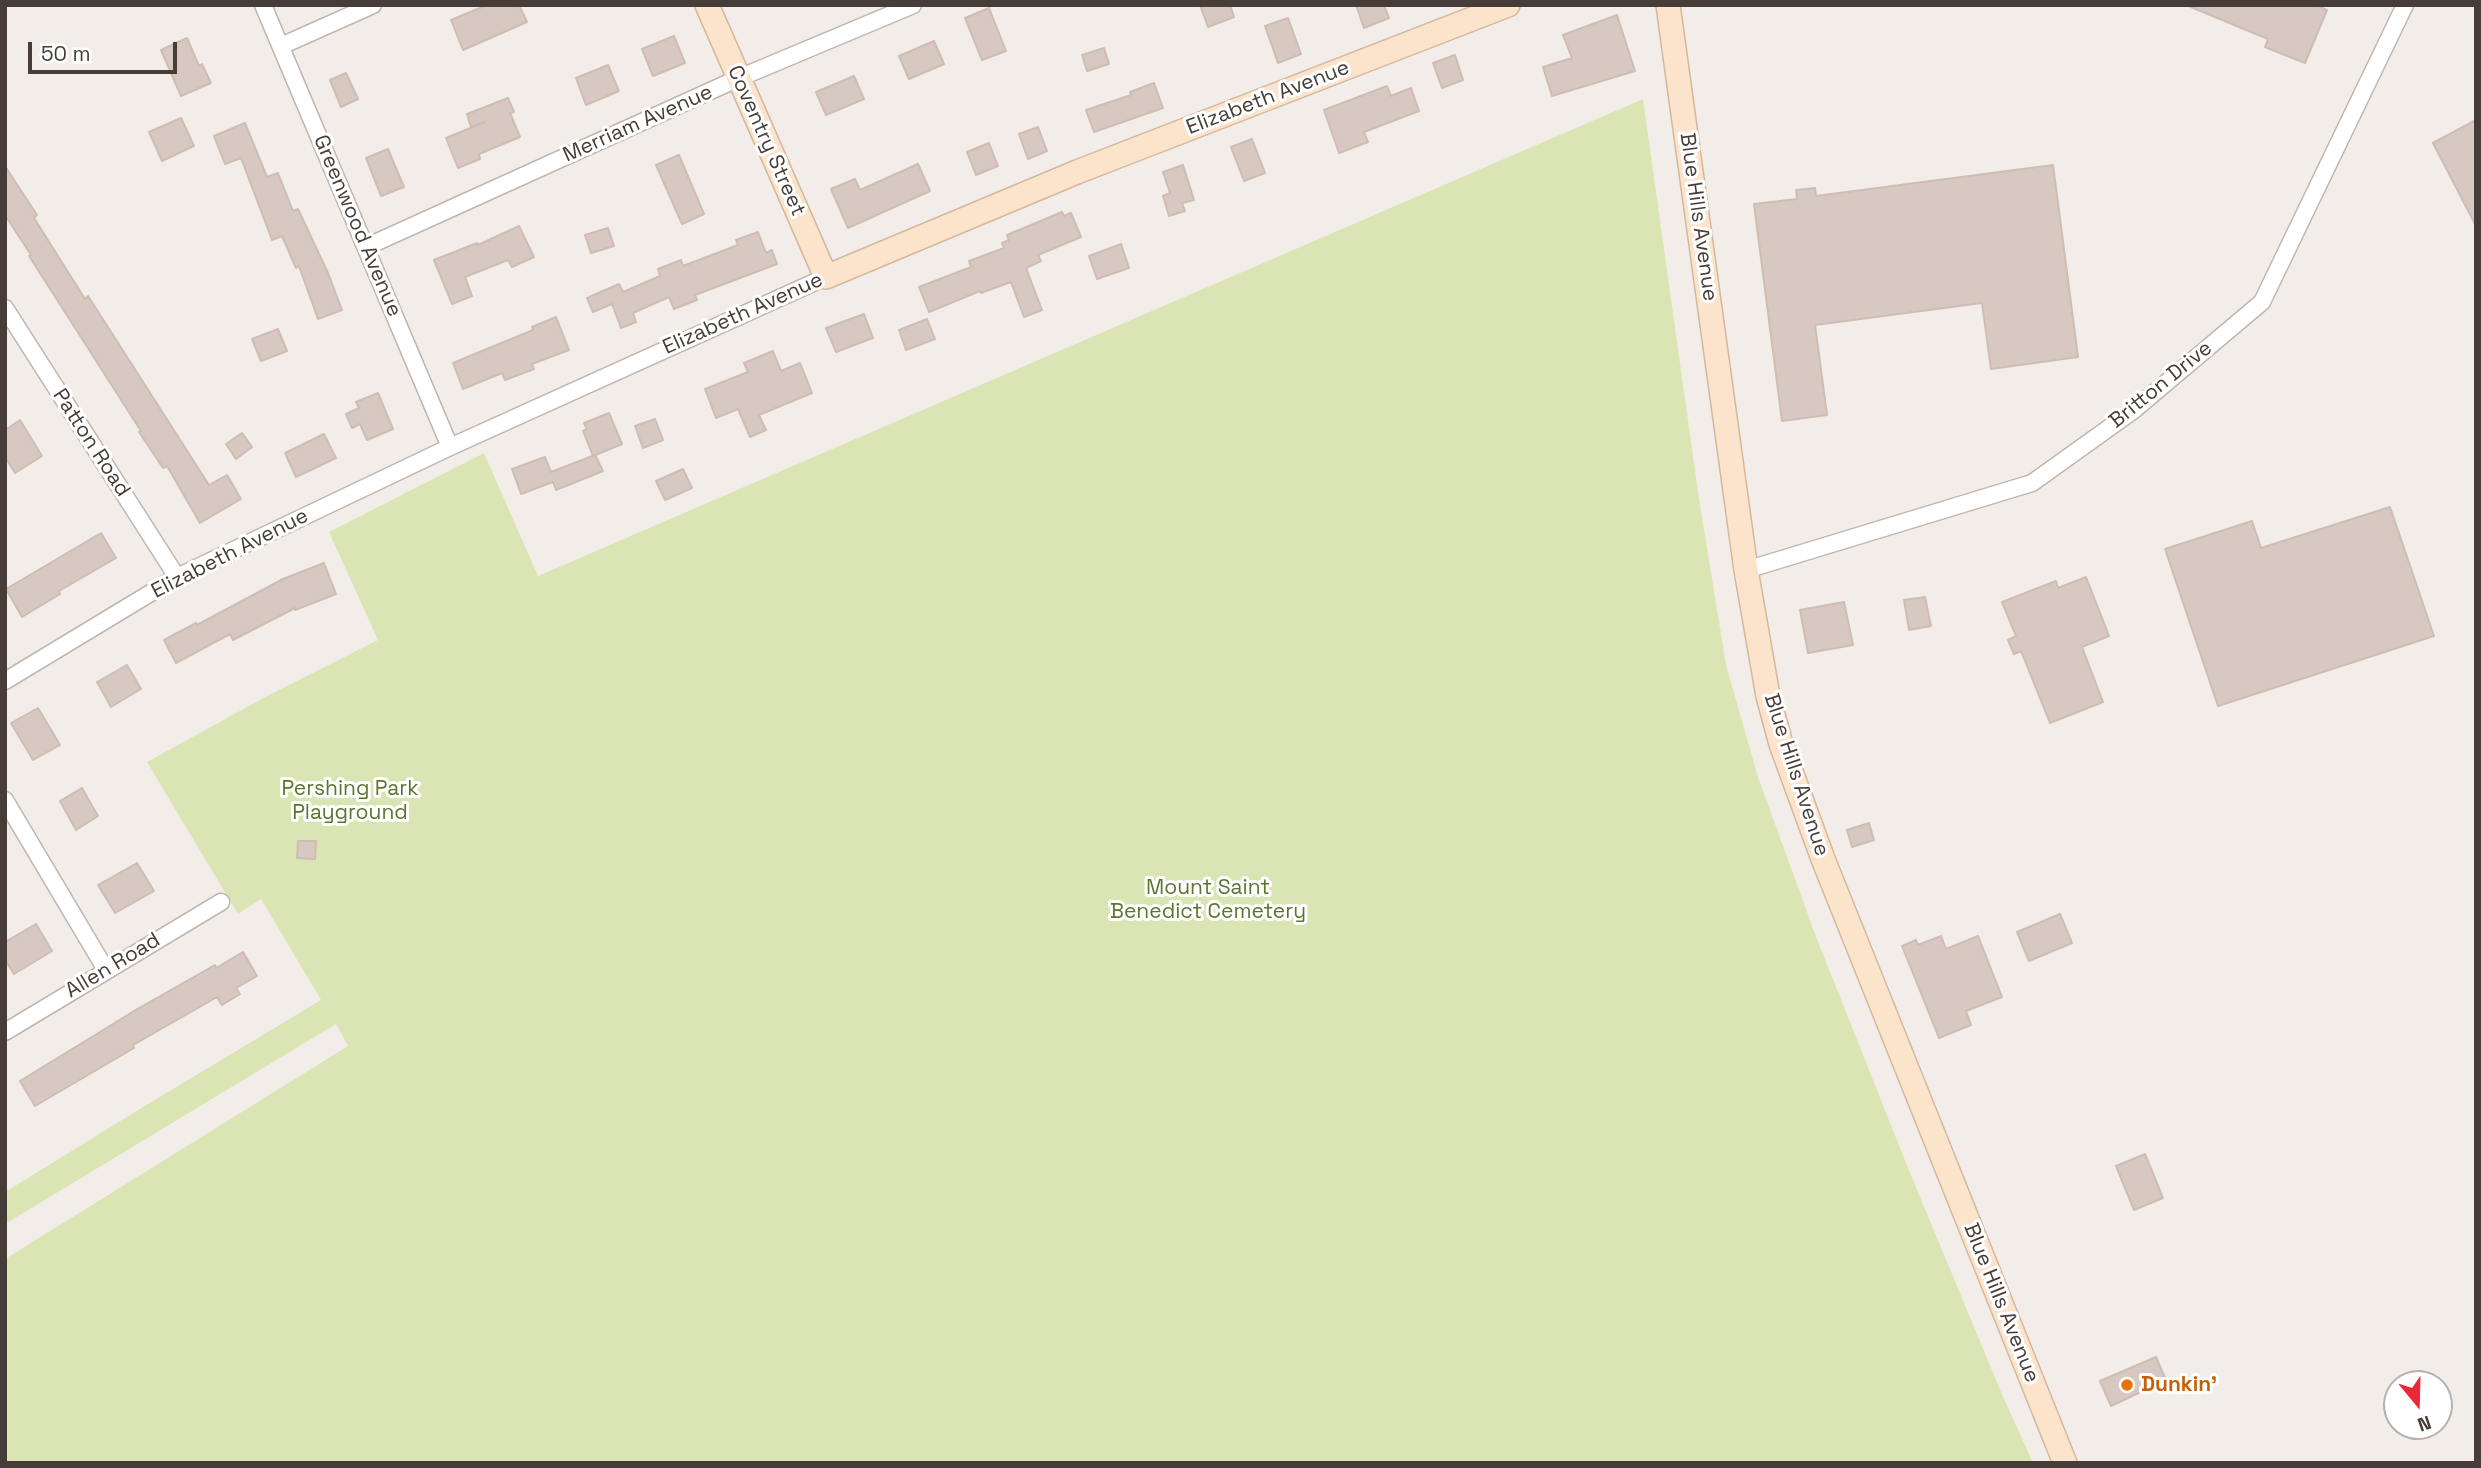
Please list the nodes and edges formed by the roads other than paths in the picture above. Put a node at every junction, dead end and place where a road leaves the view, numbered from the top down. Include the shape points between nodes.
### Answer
1 (263, 5) edge
2 (373, 5) edge
3 (707, 5) edge
4 (913, 5) edge
5 (1508, 5) edge
6 (1668, 5) edge
7 (2405, 5) edge
8 (281, 46) junction
9 (739, 78) junction
10 (366, 247) junction
11 (826, 277) junction
12 (5, 308) edge
13 (450, 447) junction
14 (1746, 570) junction
15 (177, 577) junction
16 (5, 681) edge
17 (5, 800) edge
18 (221, 902) dead end
19 (106, 970) junction
20 (5, 1032) edge
21 (2065, 1463) edge

1 - 8 street, Greenwood Avenue
2 - 8 street
3 - 9 main road, Coventry Street
4 - 9 street, Merriam Avenue
5 - 11 main road, Elizabeth Avenue via 1077,172
6 - 14 main road, Blue Hills Avenue
7 - 14 street, Britton Drive via 2262,302 2134,410 2032,483
8 - 10 street, Greenwood Avenue
9 - 10 street, Merriam Avenue
9 - 11 main road, Coventry Street
10 - 13 street, Greenwood Avenue
11 - 13 street, Elizabeth Avenue
12 - 15 street, Patton Road
13 - 15 street, Elizabeth Avenue
14 - 21 main road, Blue Hills Avenue via 1768,696 1794,783
15 - 16 street, Elizabeth Avenue
17 - 19 street
18 - 19 street, Allen Road
19 - 20 street, Allen Road

